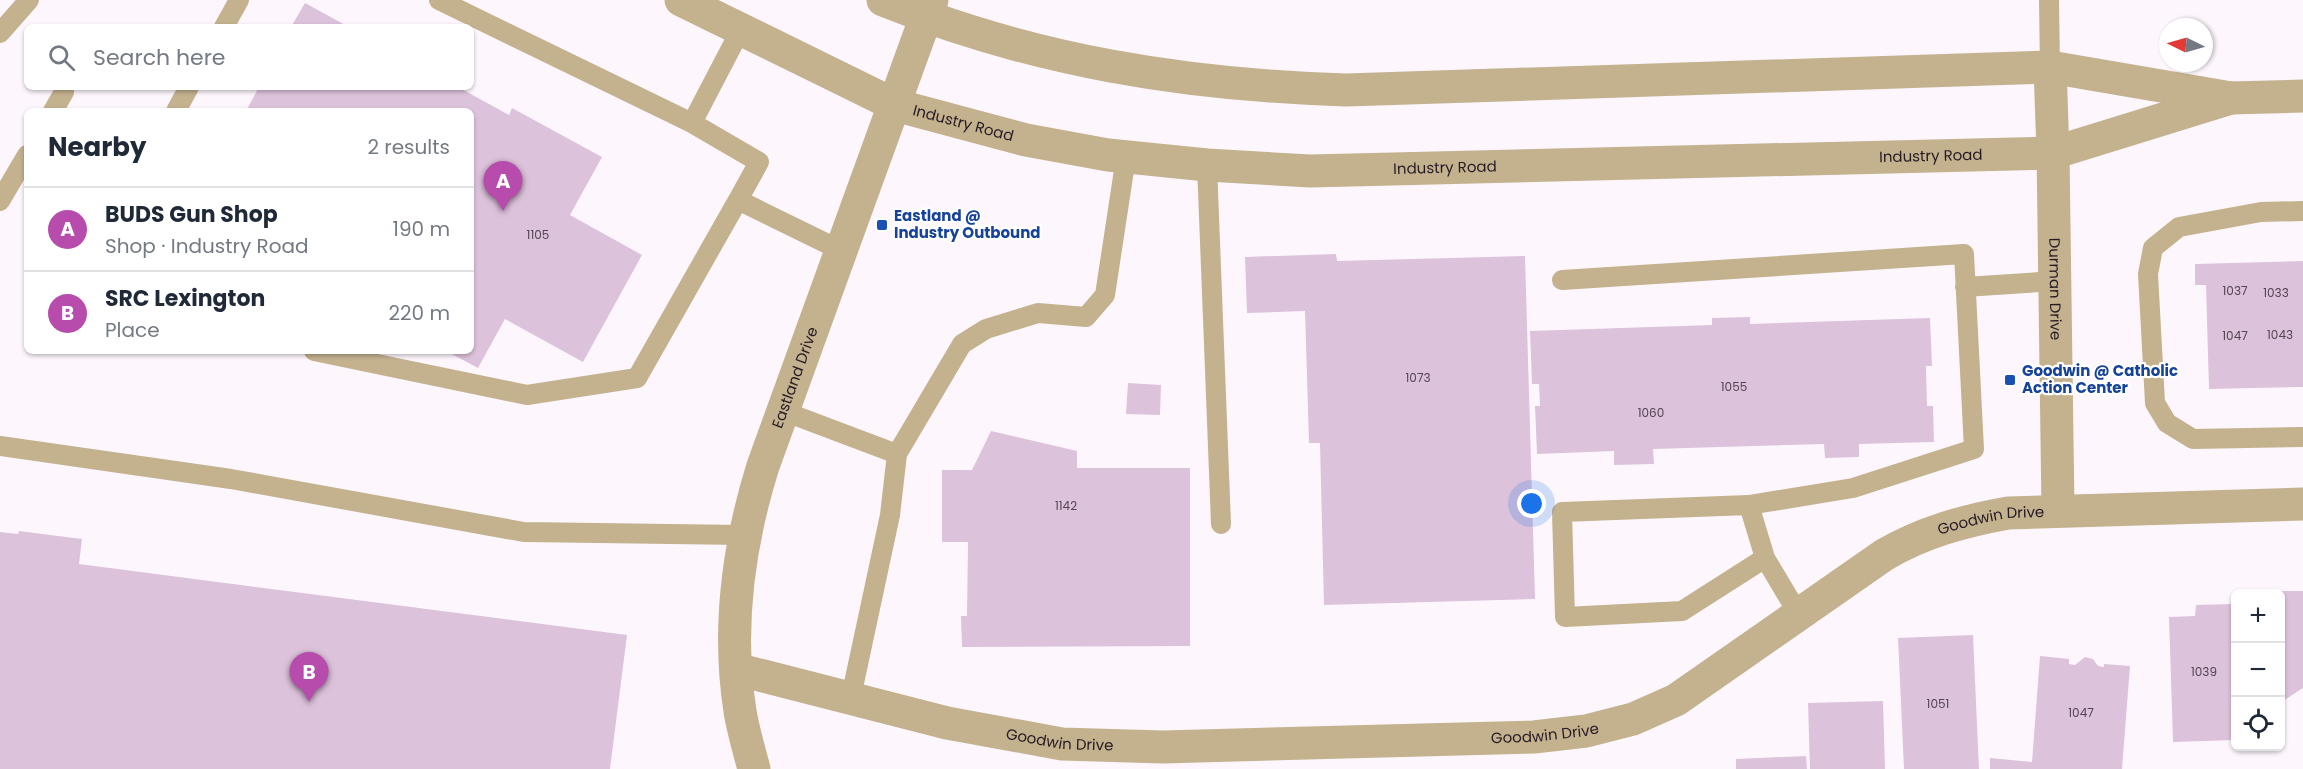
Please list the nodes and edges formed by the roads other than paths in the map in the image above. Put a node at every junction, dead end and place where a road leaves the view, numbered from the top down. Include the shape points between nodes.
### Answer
1 (29, 0) edge
2 (239, 0) edge
3 (439, 0) edge
4 (681, 0) edge
5 (883, 0) edge
6 (2049, 0) edge
7 (929, 9) edge
8 (226, 24) edge
9 (741, 29) junction
10 (0, 33) edge
11 (2050, 67) junction
12 (187, 90) edge
13 (64, 92) dead end
14 (2303, 96) edge
15 (2231, 98) junction
16 (895, 105) junction
17 (55, 108) edge
18 (178, 108) edge
19 (692, 123) junction
20 (2054, 153) junction
21 (1126, 157) junction
22 (24, 160) edge
23 (1207, 165) junction
24 (738, 200) junction
25 (0, 201) edge
26 (2303, 211) edge
27 (842, 251) junction
28 (1562, 280) dead end
29 (2055, 281) junction
30 (1965, 287) junction
31 (329, 354) edge
32 (783, 411) junction
33 (2303, 437) edge
34 (0, 447) edge
35 (897, 454) junction
36 (2303, 504) edge
37 (1749, 505) junction
38 (2058, 511) junction
39 (1221, 524) dead end
40 (743, 535) junction
41 (1765, 558) junction
42 (1799, 615) junction
43 (736, 669) junction
44 (850, 697) junction
45 (754, 769) edge

1 - 10 lane
2 - 8 lane
3 - 19 lane
4 - 9 street, Industry Road
5 - 7 street, Industry Road
6 - 11 lane
7 - 11 street, Industry Road via 1017,46 1090,64 1263,87 1346,90
7 - 16 street, Eastland Drive
9 - 16 street, Industry Road
9 - 19 lane
11 - 15 street, Industry Road
11 - 20 street, Durman Drive
12 - 18 lane
13 - 17 lane
14 - 15 street, Industry Road
15 - 20 street, Industry Road
16 - 21 street, Industry Road via 1026,140
16 - 27 street, Eastland Drive
19 - 24 lane via 759,162
20 - 23 street, Industry Road via 1310,171
20 - 29 street, Durman Drive
21 - 23 street, Industry Road
21 - 35 lane via 1106,295 1086,317 1038,313 986,329 962,344
22 - 25 lane
23 - 39 lane
24 - 27 lane
24 - 31 lane via 637,378 527,395
26 - 33 lane via 2261,212 2179,227 2153,248 2148,274 2155,403 2167,423 2193,440
27 - 32 street, Eastland Drive
28 - 30 lane via 1964,254
29 - 30 lane
29 - 38 street, Durman Drive
30 - 37 lane via 1974,449 1853,488
32 - 35 lane
32 - 40 street, Eastland Drive
34 - 40 lane via 231,479 524,532
35 - 44 lane via 890,515
36 - 38 street, Goodwin Drive
37 - 41 lane
37 - 41 lane via 1562,512 1565,617 1682,611
38 - 42 street, Goodwin Drive via 1966,520 1910,540
40 - 43 street, Eastland Drive via 734,618
41 - 42 lane
42 - 44 street, Goodwin Drive via 1676,700 1633,719 1586,731 1534,736 1163,747 1062,744 947,723
43 - 44 street, Goodwin Drive
43 - 45 street, Eastland Drive via 740,711

